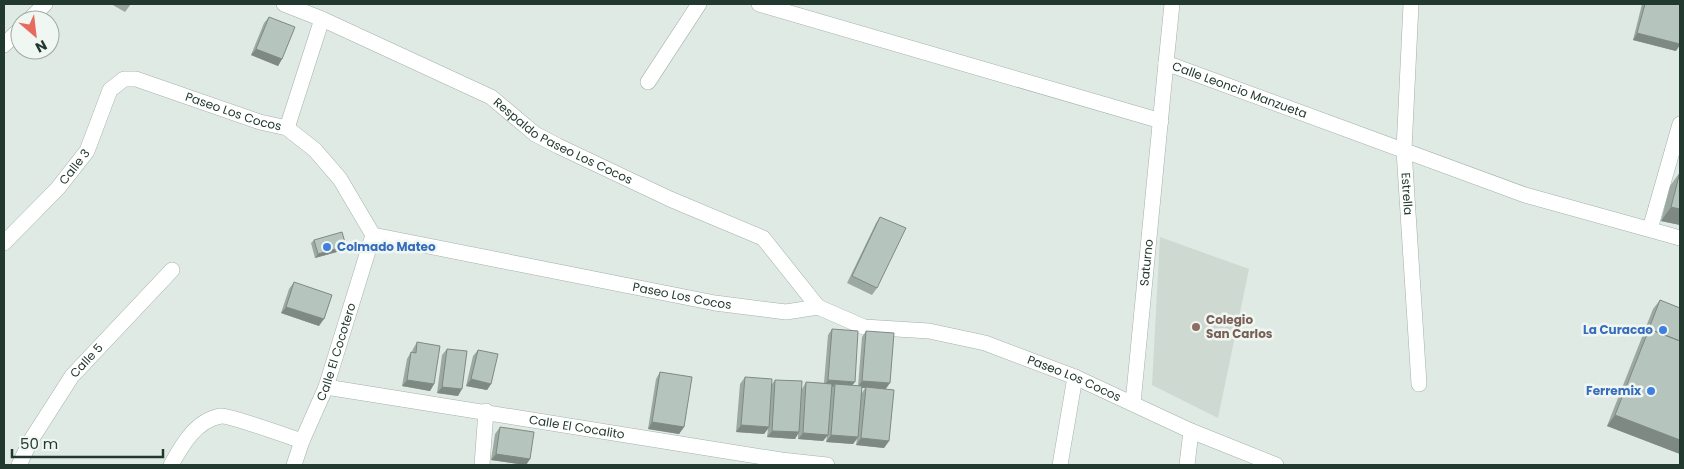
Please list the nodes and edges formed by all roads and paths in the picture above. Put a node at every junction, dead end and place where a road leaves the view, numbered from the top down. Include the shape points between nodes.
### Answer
1 (284, 4) edge
2 (699, 4) edge
3 (760, 4) edge
4 (1172, 4) edge
5 (1411, 4) edge
6 (322, 19) junction
7 (1166, 63) junction
8 (124, 79) joint
9 (648, 82) dead end
10 (1161, 121) junction
11 (1680, 124) edge
12 (287, 128) junction
13 (1404, 150) junction
14 (1650, 229) junction
15 (373, 235) junction
16 (1680, 238) edge
17 (4, 243) edge
18 (172, 270) dead end
19 (818, 307) junction
20 (1075, 377) junction
21 (1419, 384) dead end
22 (326, 387) junction
23 (1134, 403) junction
24 (486, 411) junction
25 (1191, 431) junction
26 (302, 441) junction
27 (19, 465) edge
28 (171, 465) edge
29 (294, 465) edge
30 (482, 465) edge
31 (827, 465) edge
32 (1060, 465) edge
33 (1187, 465) edge
34 (1276, 465) edge

1 - 6 street, Respaldo Paseo Los Cocos
2 - 9 street
3 - 10 street
4 - 7 street
5 - 13 street, Estrella
6 - 12 street
6 - 19 street, Respaldo Paseo Los Cocos via 491,96 535,134 558,146 763,238
7 - 10 street, Calle Leoncio Manzueta
7 - 13 street, Calle Leoncio Manzueta
8 - 12 street, Paseo Los Cocos via 136,79 260,122
8 - 17 street, Calle 3 via 110,90 87,151 58,188
10 - 23 street, Saturno
11 - 14 street
12 - 15 street, Paseo Los Cocos via 315,150 340,179
13 - 14 street, Calle Leoncio Manzueta via 1525,196
13 - 21 street, Estrella
14 - 16 street, Calle Leoncio Manzueta
15 - 19 street, Paseo Los Cocos via 716,303 786,312
15 - 22 street, Calle El Cocotero
18 - 27 street, Calle 5 via 72,376
19 - 20 street, Paseo Los Cocos via 864,327 929,331 985,343
20 - 23 street, Paseo Los Cocos
20 - 32 street
22 - 24 street, Calle El Cocalito
22 - 26 street, Calle El Cocotero
23 - 25 street, Paseo Los Cocos
24 - 30 street
24 - 31 street, Calle El Cocalito
25 - 33 street
25 - 34 street, Paseo Los Cocos
26 - 28 street via 223,416 200,425 180,447
26 - 29 street, Calle El Cocotero

